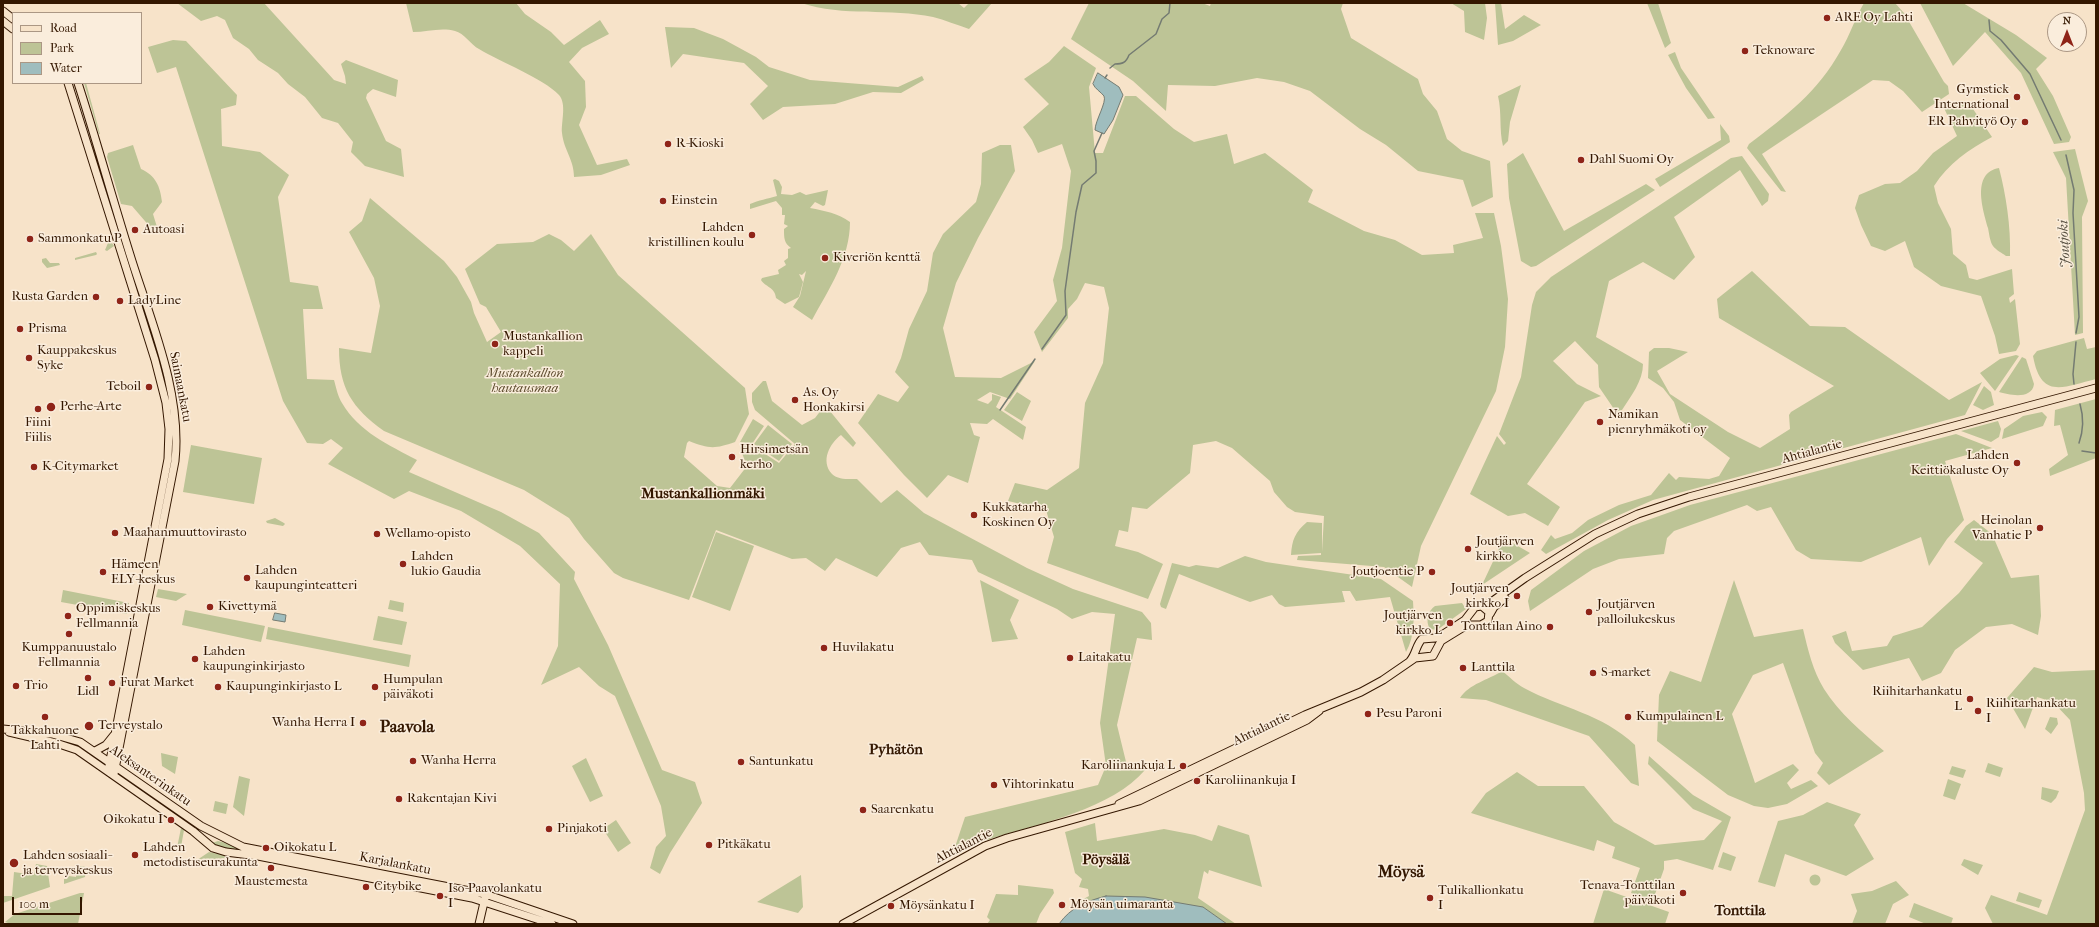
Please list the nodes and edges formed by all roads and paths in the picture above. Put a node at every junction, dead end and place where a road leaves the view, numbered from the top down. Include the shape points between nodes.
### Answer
1 (3, 11) edge
2 (12, 18) edge
3 (3, 22) edge
4 (12, 28) edge
5 (68, 84) edge
6 (78, 84) edge
7 (2096, 388) edge
8 (1546, 566) junction
9 (1482, 606) junction
10 (1470, 612) junction
11 (1490, 614) junction
12 (1475, 624) junction
13 (1431, 638) junction
14 (1418, 647) junction
15 (1437, 649) junction
16 (1425, 657) junction
17 (1410, 661) junction
18 (3, 730) edge
19 (115, 734) junction
20 (95, 752) junction
21 (112, 769) junction
22 (212, 832) joint
23 (207, 842) joint
24 (485, 898) junction
25 (479, 924) edge
26 (552, 924) edge
27 (573, 924) edge
28 (843, 924) edge

1 - 2 main road
3 - 4 main road
5 - 19 main road, Saimaankatu via 155,360 166,403 169,429 165,478
6 - 21 main road, Saimaankatu via 157,338 173,402 176,428 176,461
7 - 8 main road, Ahtialantie via 1660,506 1595,534
8 - 9 main road, Ahtialantie
8 - 11 main road, Ahtialantie via 1495,606
9 - 10 main road via 1475,607
9 - 11 main road
10 - 12 main road via 1470,618
10 - 13 main road via 1465,620 1442,635
11 - 12 main road via 1486,623
12 - 15 main road via 1467,625 1445,639
13 - 14 main road via 1422,639
13 - 15 main road via 1436,642
14 - 16 main road via 1419,653
14 - 17 main road, Ahtialantie
15 - 16 main road via 1433,656
16 - 17 main road, Ahtialantie
17 - 28 main road, Ahtialantie via 1369,688 1305,715 1104,811 985,846
18 - 20 main road, Aleksanterinkatu via 66,738 80,742
18 - 21 main road, Aleksanterinkatu via 69,746
19 - 20 main road via 106,745
19 - 21 main road, Saimaankatu
20 - 21 main road, Aleksanterinkatu
21 - 22 main road, Aleksanterinkatu
21 - 23 main road, Aleksanterinkatu
22 - 24 main road, Karjalankatu via 231,842 256,850
23 - 24 main road, Karjalankatu via 213,848 226,852
24 - 25 main road
24 - 26 main road, Karjalankatu
24 - 27 main road, Karjalankatu

